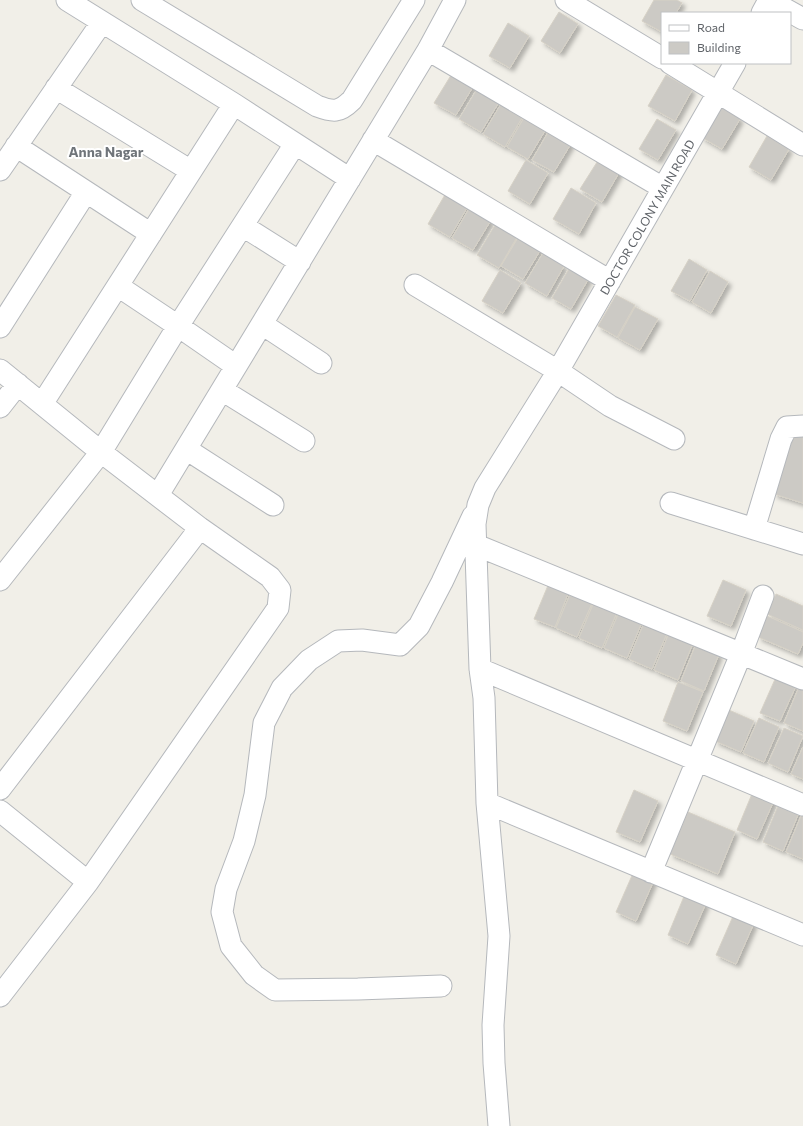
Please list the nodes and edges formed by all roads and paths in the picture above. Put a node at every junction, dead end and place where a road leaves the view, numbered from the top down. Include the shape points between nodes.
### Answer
1 (67, 0) edge
2 (142, 0) edge
3 (414, 0) edge
4 (455, 0) edge
5 (566, 0) edge
6 (770, 0) edge
7 (763, 12) edge
8 (791, 12) edge
9 (791, 12) edge
10 (803, 19) edge
11 (102, 22) junction
12 (428, 50) junction
13 (661, 57) edge
14 (672, 64) edge
15 (734, 64) edge
16 (56, 88) junction
17 (719, 93) junction
18 (234, 104) junction
19 (373, 140) junction
20 (295, 144) junction
21 (803, 145) edge
22 (16, 146) junction
23 (0, 170) edge
24 (191, 171) junction
25 (350, 179) junction
26 (663, 188) junction
27 (86, 192) junction
28 (243, 226) junction
29 (151, 234) junction
30 (300, 262) junction
31 (610, 281) junction
32 (415, 285) dead end
33 (118, 286) junction
34 (262, 324) junction
35 (178, 326) junction
36 (0, 327) edge
37 (321, 363) dead end
38 (236, 366) junction
39 (0, 370) edge
40 (558, 371) junction
41 (18, 384) junction
42 (222, 390) junction
43 (42, 404) junction
44 (0, 407) edge
45 (803, 426) edge
46 (674, 439) dead end
47 (304, 441) dead end
48 (186, 449) junction
49 (101, 452) junction
50 (158, 495) junction
51 (671, 503) dead end
52 (273, 505) dead end
53 (478, 505) junction
54 (200, 528) junction
55 (754, 528) junction
56 (803, 544) edge
57 (476, 545) junction
58 (0, 580) edge
59 (763, 596) dead end
60 (741, 654) junction
61 (480, 669) junction
62 (803, 679) edge
63 (697, 760) junction
64 (0, 789) edge
65 (487, 803) junction
66 (803, 805) edge
67 (0, 811) edge
68 (651, 872) junction
69 (88, 882) junction
70 (803, 936) edge
71 (441, 986) dead end
72 (0, 996) edge
73 (499, 1126) edge

1 - 11 street
2 - 3 street via 318,106 334,111 343,109 352,100
4 - 12 street
5 - 13 street
6 - 7 street
6 - 8 street
9 - 10 street
11 - 16 street
11 - 18 street
12 - 19 street
12 - 26 street
14 - 17 street
15 - 17 street, DOCTOR COLONY MAIN ROAD
16 - 22 street
16 - 24 street
17 - 21 street
17 - 26 street, DOCTOR COLONY MAIN ROAD
18 - 20 street
18 - 24 street
19 - 25 street
19 - 31 street
20 - 25 street
20 - 28 street
22 - 23 street
22 - 27 street
24 - 29 street
25 - 30 street
26 - 31 street, DOCTOR COLONY MAIN ROAD
27 - 29 street
27 - 36 street
28 - 30 street
28 - 35 street
29 - 33 street
30 - 34 street
31 - 40 street, DOCTOR COLONY MAIN ROAD
32 - 40 street
33 - 35 street
33 - 43 street
34 - 37 street
34 - 38 street
35 - 38 street
35 - 49 street
38 - 42 street
39 - 41 street
40 - 46 street via 610,406
40 - 53 street, DOCTOR COLONY MAIN ROAD via 484,488
41 - 43 street
41 - 44 street
42 - 47 street
42 - 48 street
43 - 49 street
45 - 55 street via 787,427 781,439
48 - 50 street
48 - 52 street
49 - 50 street
49 - 58 street
50 - 54 street
51 - 55 street
53 - 57 street via 475,524
53 - 71 street via 418,626 400,645 362,640 338,641 309,660 282,688 264,723 255,795 244,841 226,890 222,912 231,946 254,975 275,990
54 - 64 street
54 - 69 street via 270,577 280,590 278,608
55 - 56 street
57 - 60 street
57 - 61 street
59 - 60 street
60 - 62 street
60 - 63 street
61 - 63 street
61 - 65 street via 484,698
63 - 66 street
63 - 68 street
65 - 68 street
65 - 73 street via 499,936 493,1025
67 - 69 street
68 - 70 street
69 - 72 street

